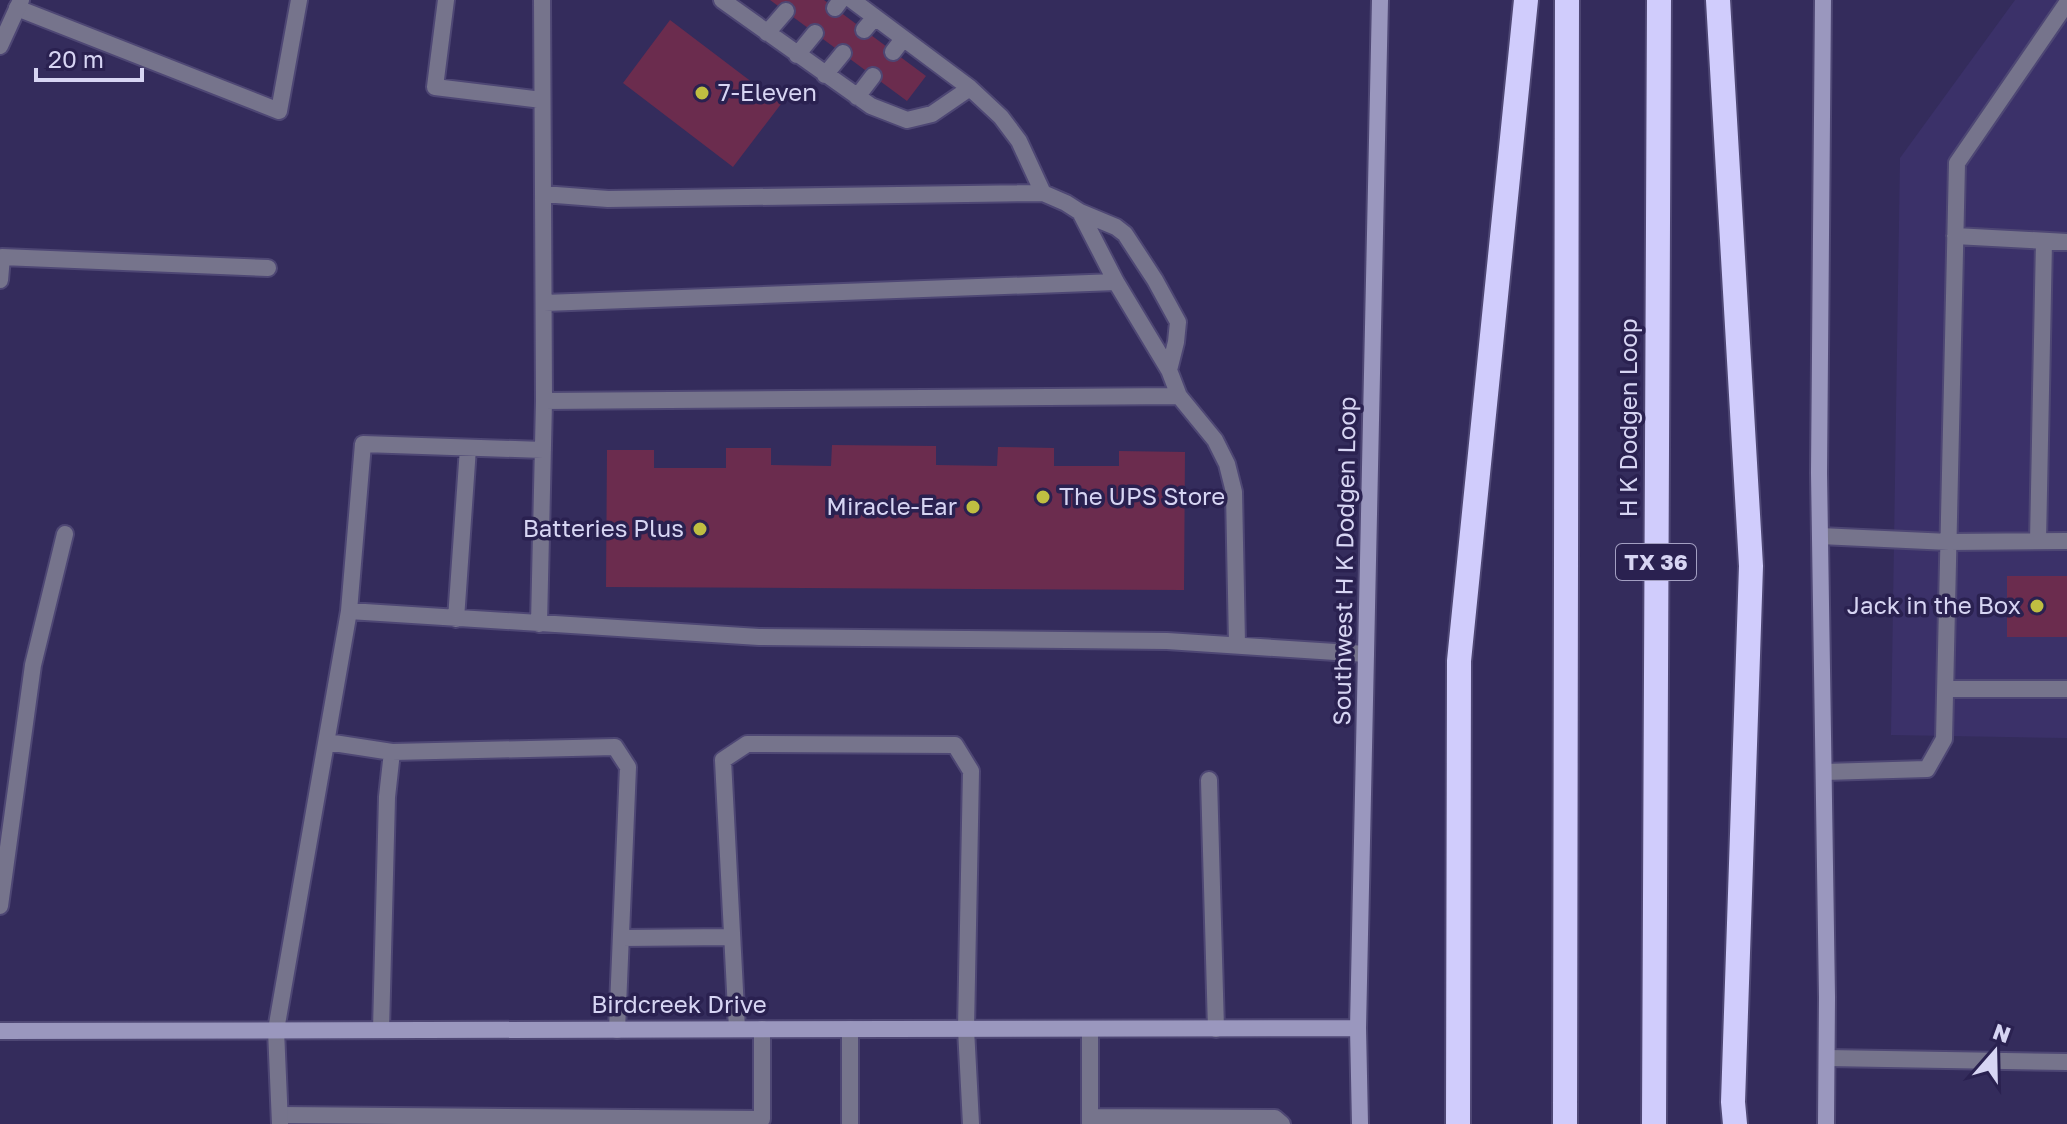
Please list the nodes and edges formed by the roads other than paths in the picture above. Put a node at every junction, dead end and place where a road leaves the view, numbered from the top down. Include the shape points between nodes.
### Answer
1 (299, 0) edge
2 (446, 0) edge
3 (542, 0) edge
4 (722, 0) edge
5 (852, 0) edge
6 (1380, 0) edge
7 (1526, 0) edge
8 (1567, 0) edge
9 (1659, 0) edge
10 (1718, 0) edge
11 (1813, 0) edge
12 (1823, 0) edge
13 (1835, 0) edge
14 (2067, 3) edge
15 (743, 6) edge
16 (13, 7) edge
17 (786, 11) dead end
18 (1822, 29) junction
19 (767, 33) junction
20 (815, 33) dead end
21 (0, 46) edge
22 (843, 53) dead end
23 (797, 55) junction
24 (825, 75) junction
25 (873, 76) dead end
26 (970, 88) junction
27 (857, 97) junction
28 (542, 100) junction
29 (1043, 193) junction
30 (543, 194) junction
31 (1080, 212) junction
32 (1955, 236) junction
33 (2044, 241) junction
34 (2067, 242) edge
35 (268, 268) dead end
36 (0, 280) edge
37 (1116, 282) junction
38 (544, 303) junction
39 (1169, 370) junction
40 (1179, 396) junction
41 (544, 401) junction
42 (468, 448) junction
43 (543, 450) junction
44 (65, 534) dead end
45 (1820, 536) junction
46 (2038, 541) junction
47 (2067, 541) edge
48 (1949, 542) junction
49 (349, 611) junction
50 (456, 619) junction
51 (539, 624) junction
52 (1237, 644) junction
53 (1366, 654) junction
54 (1945, 689) junction
55 (2067, 689) edge
56 (327, 742) junction
57 (392, 752) junction
58 (1824, 772) junction
59 (1209, 780) dead end
60 (0, 906) edge
61 (732, 937) junction
62 (621, 938) junction
63 (1358, 1028) junction
64 (737, 1029) junction
65 (762, 1029) junction
66 (850, 1029) junction
67 (966, 1029) junction
68 (1090, 1029) junction
69 (1216, 1029) junction
70 (276, 1030) junction
71 (381, 1030) junction
72 (617, 1030) junction
73 (0, 1031) edge
74 (1827, 1058) junction
75 (2067, 1062) edge
76 (280, 1120) edge
77 (1090, 1120) edge
78 (762, 1122) edge
79 (850, 1124) edge
80 (971, 1124) edge
81 (1282, 1124) edge
82 (1360, 1124) edge
83 (1458, 1124) edge
84 (1565, 1124) edge
85 (1654, 1124) edge
86 (1735, 1124) edge
87 (1826, 1124) edge

1 - 16 street via 279,111
2 - 28 street via 435,87
3 - 28 street
4 - 15 street
5 - 26 street via 870,24 898,45
6 - 53 main road, Southwest H K Dodgen Loop
7 - 83 highway via 1459,661
8 - 84 highway
9 - 85 highway, H K Dodgen Loop / TX 36
10 - 86 highway via 1751,566
11 - 18 main road
12 - 18 main road
13 - 18 main road
14 - 32 street via 1957,163
15 - 19 street
16 - 21 street
17 - 19 street
18 - 45 main road
19 - 23 street
20 - 23 street
22 - 24 street
23 - 24 street
24 - 27 street
25 - 27 street
26 - 27 street via 932,114 907,120
26 - 29 street via 1019,141
28 - 30 street
29 - 30 street via 608,199
29 - 31 street
30 - 38 street
31 - 37 street
31 - 39 street via 1125,234 1155,280 1178,322
32 - 33 street
32 - 48 street
33 - 34 street
33 - 46 street
35 - 36 street via 2,257
37 - 38 street
37 - 39 street
38 - 41 street
39 - 40 street
40 - 41 street
40 - 52 street via 1215,440 1234,492
41 - 43 street
42 - 43 street
42 - 49 street via 363,444
42 - 50 street
43 - 51 street
44 - 60 street via 33,665
45 - 48 street
45 - 58 main road
46 - 47 street
46 - 48 street
48 - 54 street
49 - 50 street
49 - 56 street
50 - 51 street
51 - 52 street via 759,637
52 - 53 street
53 - 63 main road, Southwest H K Dodgen Loop
54 - 55 street
54 - 58 street via 1944,739 1927,769
56 - 57 street
56 - 70 street
57 - 62 street via 615,747 628,767
57 - 71 street
58 - 74 main road
59 - 69 street
61 - 62 street
61 - 64 street
61 - 67 street via 723,760 747,744 955,745 971,771
62 - 72 street
63 - 69 main road, Birdcreek Drive
63 - 82 main road, Southwest H K Dodgen Loop
64 - 65 main road, Birdcreek Drive
64 - 72 main road, Birdcreek Drive
65 - 66 main road, Birdcreek Drive
65 - 78 street
66 - 67 main road, Birdcreek Drive
66 - 79 street
67 - 68 main road, Birdcreek Drive
67 - 80 street
68 - 69 main road, Birdcreek Drive
68 - 77 street
70 - 71 main road, Birdcreek Drive
70 - 73 main road, Birdcreek Drive
70 - 76 street
71 - 72 main road, Birdcreek Drive
74 - 75 street
74 - 87 main road
76 - 78 street
77 - 81 street via 1275,1118

